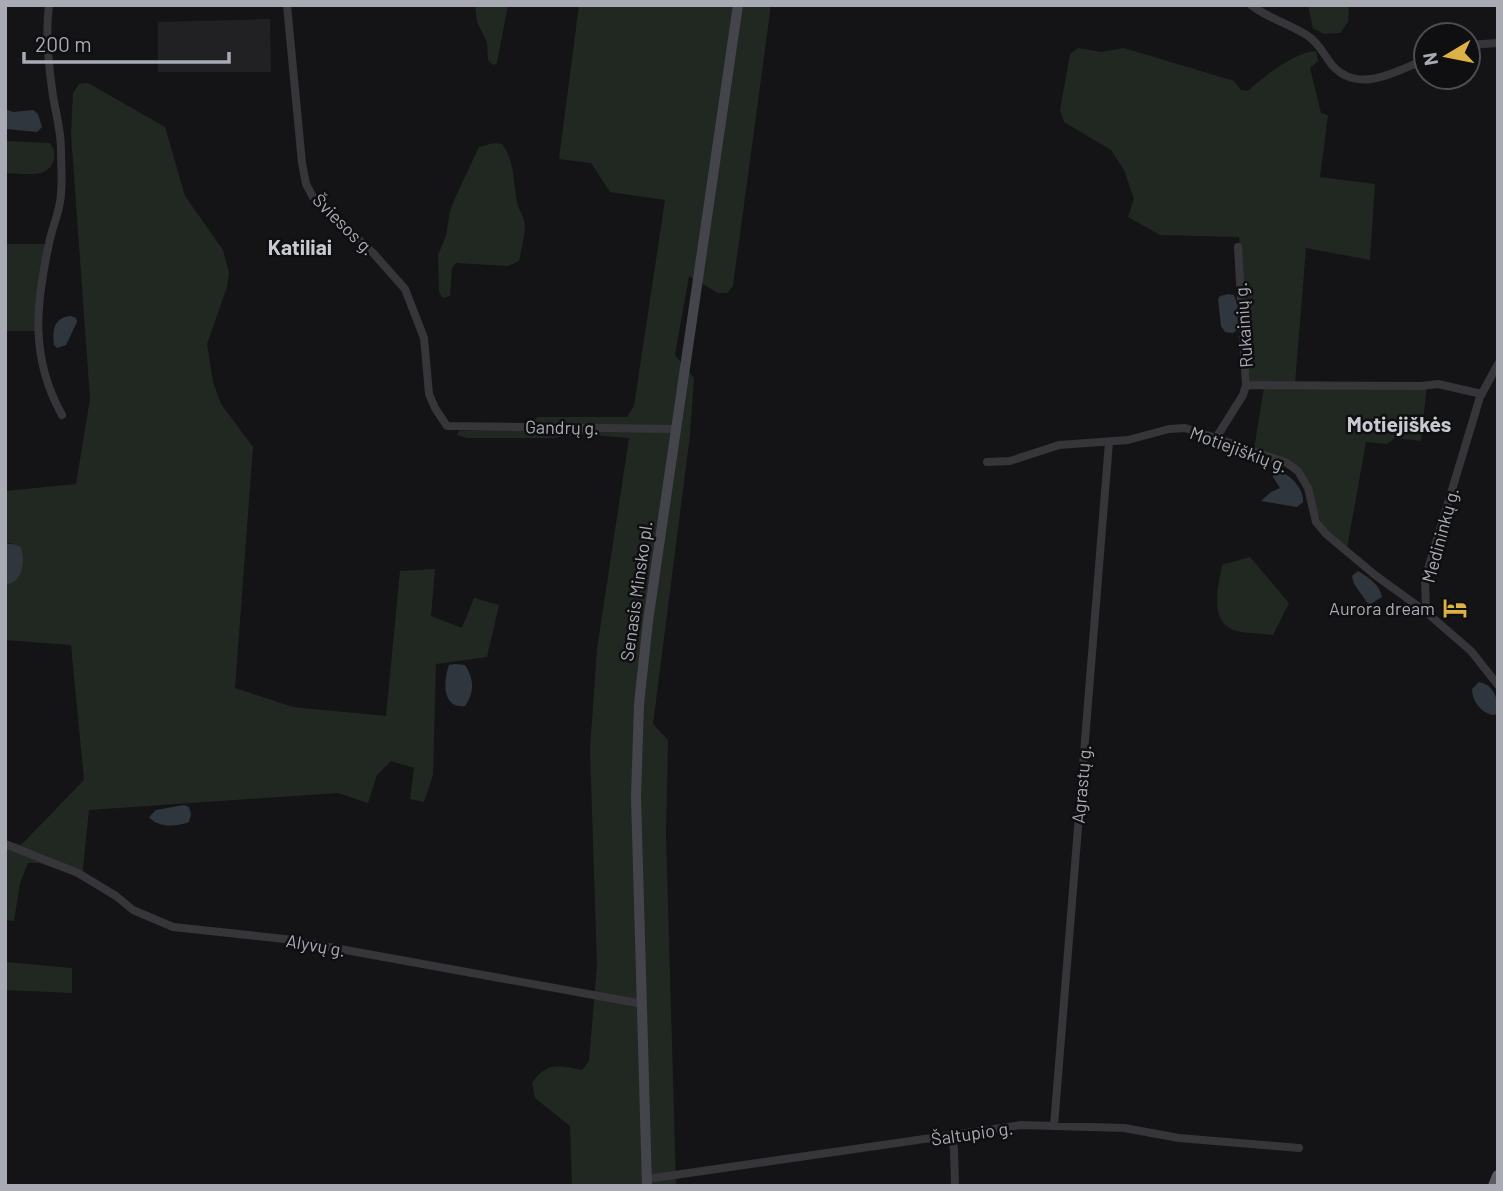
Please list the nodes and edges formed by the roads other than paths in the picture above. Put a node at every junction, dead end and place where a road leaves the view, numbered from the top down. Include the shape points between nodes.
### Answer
1 (49, 5) edge
2 (287, 5) edge
3 (738, 5) edge
4 (1251, 5) edge
5 (1412, 65) edge
6 (1238, 247) dead end
7 (1498, 364) edge
8 (1246, 385) junction
9 (1482, 394) junction
10 (62, 415) dead end
11 (447, 426) joint
12 (677, 429) junction
13 (1216, 438) junction
14 (1108, 442) junction
15 (987, 462) dead end
16 (1426, 612) junction
17 (1498, 684) edge
18 (5, 844) edge
19 (643, 1004) junction
20 (1054, 1125) junction
21 (951, 1136) junction
22 (1299, 1148) dead end
23 (1498, 1175) edge
24 (647, 1182) edge
25 (955, 1186) edge
26 (1494, 1186) edge

1 - 10 street via 61,183 37,311 44,372
2 - 11 street, Šviesos g. via 306,184 313,197 405,289 424,338 429,394
3 - 12 main road, Senasis Minsko pl.
4 - 5 street via 1308,36 1345,76 1379,79
6 - 8 street, Rukainių g.
7 - 9 street, Medininkų g.
8 - 9 street via 1438,384
8 - 13 street, Rukainių g.
9 - 16 street, Medininkų g. via 1425,579
11 - 12 street, Gandrų g.
12 - 19 main road, Senasis Minsko pl. via 639,704 636,797
13 - 14 street, Motiejiškių g. via 1185,428
13 - 16 street, Motiejiškių g. via 1298,471 1316,522 1326,534
14 - 15 street, Motiejiškių g. via 1059,445 1010,461
14 - 20 street, Agrastų g.
16 - 17 street via 1471,651
18 - 19 street, Alyvų g. via 78,873 133,910 173,927 285,939
19 - 24 main road, Senasis Minsko pl.
20 - 21 street, Šaltupio g. via 1021,1125
20 - 22 street, Šaltupio g. via 1124,1128 1179,1138
21 - 24 street, Šaltupio g.
21 - 25 street
23 - 26 highway

